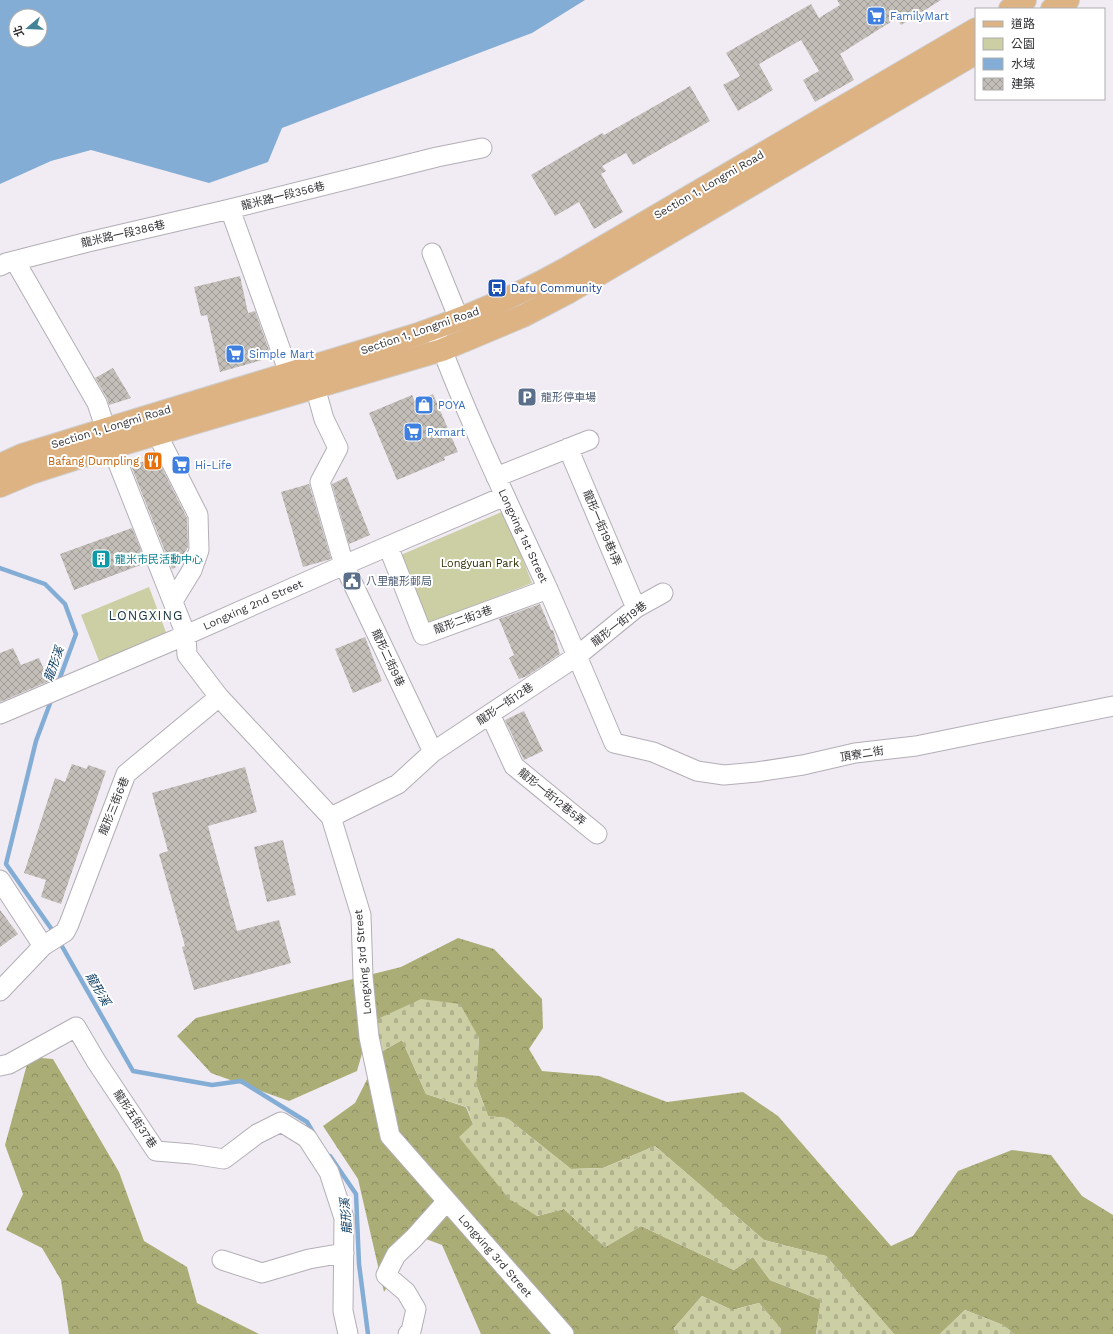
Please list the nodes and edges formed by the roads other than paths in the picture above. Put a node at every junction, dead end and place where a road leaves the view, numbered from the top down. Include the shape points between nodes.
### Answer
1 (1025, 0) edge
2 (1068, 0) edge
3 (1012, 8) edge
4 (1054, 8) edge
5 (975, 30) edge
6 (975, 55) edge
7 (482, 148) dead end
8 (230, 209) junction
9 (432, 253) dead end
10 (8, 263) edge
11 (458, 319) junction
12 (434, 328) junction
13 (442, 350) junction
14 (289, 373) junction
15 (315, 387) junction
16 (157, 434) junction
17 (109, 438) junction
18 (589, 440) dead end
19 (568, 448) junction
20 (0, 465) edge
21 (496, 477) junction
22 (0, 486) edge
23 (505, 496) junction
24 (388, 546) junction
25 (344, 565) junction
26 (548, 589) junction
27 (663, 593) dead end
28 (173, 601) junction
29 (636, 608) junction
30 (186, 635) junction
31 (577, 656) junction
32 (219, 697) junction
33 (1113, 706) edge
34 (0, 714) edge
35 (490, 714) junction
36 (614, 743) joint
37 (433, 752) junction
38 (331, 817) junction
39 (597, 834) dead end
40 (0, 880) edge
41 (52, 940) junction
42 (0, 991) edge
43 (0, 1066) edge
44 (447, 1200) junction
45 (344, 1253) junction
46 (222, 1260) dead end
47 (348, 1334) edge
48 (408, 1334) edge
49 (564, 1334) edge

1 - 3 main road
2 - 4 main road
5 - 11 main road, Section 1, Longmi Road via 560,272 512,297
6 - 13 main road, Section 1, Longmi Road via 569,292 523,316
7 - 8 street, 龍米路一段356巷
8 - 10 street, 龍米路一段386巷
8 - 14 street, 龍米路一段356巷
9 - 11 street
10 - 17 street, 龍米路一段386巷 via 97,403
11 - 12 main road, Section 1, Longmi Road
12 - 13 street, Longxing 1st Street
12 - 14 main road, Section 1, Longmi Road
13 - 15 main road, Section 1, Longmi Road
13 - 21 street, Longxing 1st Street
14 - 17 main road, Section 1, Longmi Road
15 - 16 main road, Section 1, Longmi Road
15 - 25 street, 龍形二街9巷 via 324,419 338,448 320,482
16 - 17 main road, Section 1, Longmi Road
16 - 28 street via 198,515 199,550 192,570
17 - 20 main road, Section 1, Longmi Road via 22,455
17 - 22 main road, Section 1, Longmi Road
17 - 28 street, Longxing 3rd Street
18 - 19 street
19 - 21 street
19 - 29 street, 龍形一街19巷1弄
21 - 23 street, Longxing 1st Street
23 - 24 street, Longxing 2nd Street
23 - 26 street, Longxing 1st Street
24 - 25 street, Longxing 2nd Street
24 - 26 street, 龍形二街3巷 via 423,635
25 - 30 street, Longxing 2nd Street
25 - 37 street, 龍形二街9巷
26 - 31 street, Longxing 1st Street
27 - 29 street, 龍形一街19巷
28 - 30 street, Longxing 3rd Street
29 - 31 street, 龍形一街19巷
30 - 32 street, Longxing 3rd Street via 187,655
30 - 34 street, Longxing 2nd Street
31 - 35 street, 龍形一街12巷
31 - 36 street, Longxing 1st Street
32 - 38 street, Longxing 3rd Street
32 - 41 street, 龍形三街6巷 via 126,774 69,924
33 - 36 street, 頂寮二街 via 916,746 724,775 697,771 653,752
35 - 37 street, 龍形一街12巷
35 - 39 street, 龍形一街12巷5弄 via 514,766
37 - 38 street, 龍形一街12巷 via 398,784
38 - 44 street, Longxing 3rd Street via 361,915 363,977 369,1037 390,1136
40 - 41 street
41 - 42 street, 龍形三街6巷
43 - 45 street, 龍形五街37巷 via 9,1064 76,1027 156,1151 224,1158 257,1134 281,1122 307,1138 329,1172 344,1218
44 - 48 street via 396,1255 386,1275 406,1292 416,1309
44 - 49 street, Longxing 3rd Street
45 - 46 street via 309,1259 262,1273
45 - 47 street, 龍形五街37巷 via 343,1311

